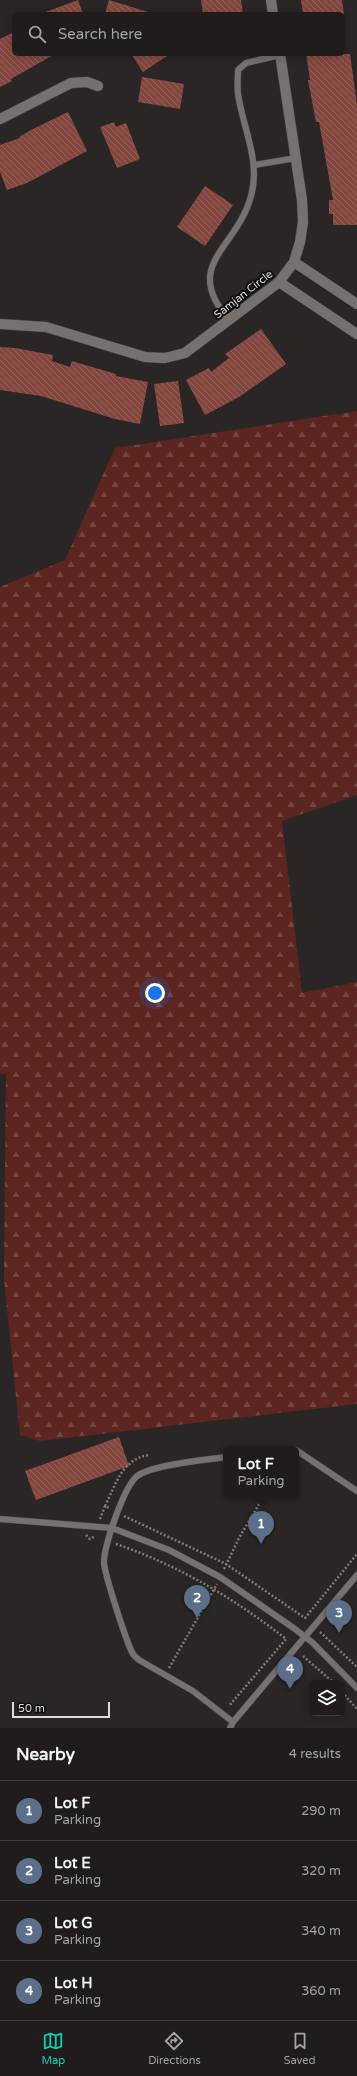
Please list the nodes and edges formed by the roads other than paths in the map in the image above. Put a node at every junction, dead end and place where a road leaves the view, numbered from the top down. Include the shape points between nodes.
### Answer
1 (271, 0) edge
2 (273, 12) edge
3 (276, 56) edge
4 (280, 56) edge
5 (98, 86) dead end
6 (0, 119) edge
7 (296, 158) junction
8 (254, 166) junction
9 (294, 262) junction
10 (279, 282) junction
11 (357, 304) edge
12 (229, 320) junction
13 (0, 324) edge
14 (357, 334) edge
15 (299, 1452) edge
16 (223, 1458) edge
17 (357, 1491) edge
18 (0, 1519) edge
19 (112, 1528) junction
20 (357, 1575) edge
21 (306, 1637) junction
22 (357, 1688) edge
23 (231, 1725) edge

1 - 2 street
3 - 8 lane via 246,63 238,70 238,94
4 - 7 street, Samjan Circle
5 - 6 street via 87,82 70,83
7 - 8 lane
7 - 9 street, Samjan Circle via 303,222
8 - 12 lane via 253,191 241,222 216,259 209,275 210,289
9 - 10 street, Samjan Circle
9 - 11 street
10 - 12 street, Samjan Circle
10 - 14 street
12 - 13 street, Samjan Circle via 185,353 165,358 145,357 46,327
15 - 17 lane
16 - 19 lane via 146,1471 135,1478
18 - 19 lane
19 - 21 lane via 169,1550 220,1577
19 - 23 lane via 104,1562 133,1654 193,1691
20 - 21 lane
21 - 22 lane
21 - 23 lane

